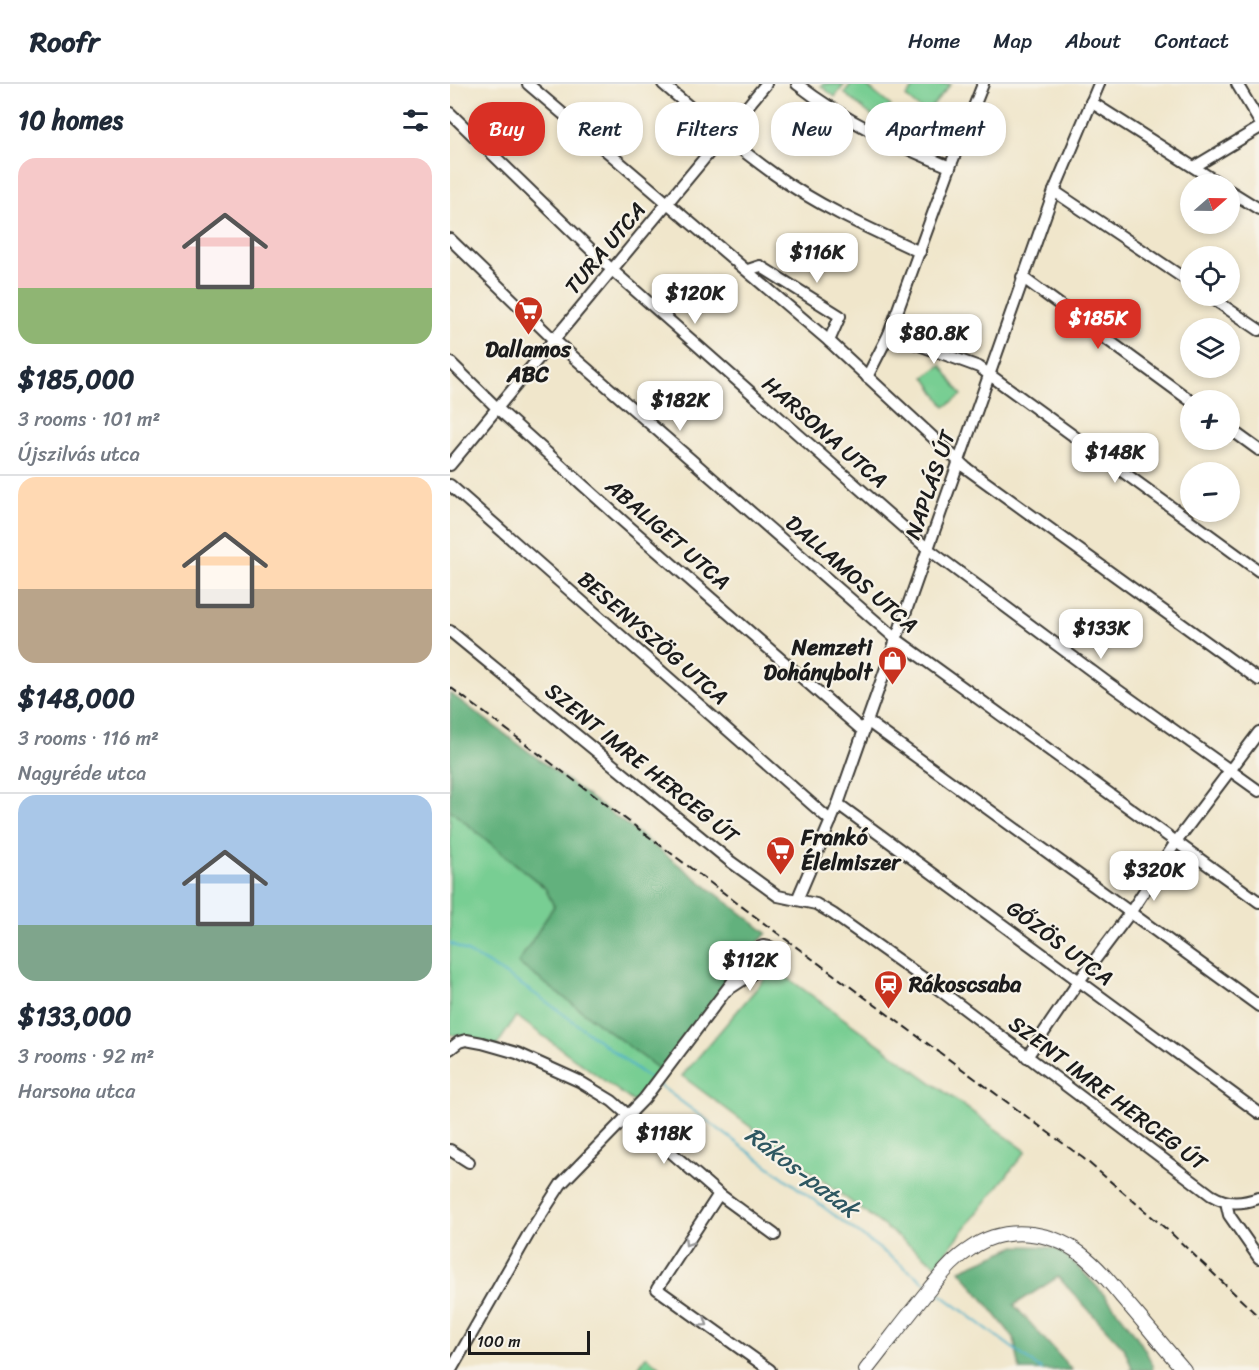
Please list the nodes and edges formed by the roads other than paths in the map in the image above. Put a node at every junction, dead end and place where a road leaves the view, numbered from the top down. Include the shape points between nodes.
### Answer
1 (528, 84) edge
2 (663, 84) edge
3 (766, 84) edge
4 (797, 84) edge
5 (983, 84) edge
6 (1099, 84) edge
7 (1237, 84) edge
8 (684, 102) edge
9 (751, 102) edge
10 (1091, 102) junction
11 (450, 113) edge
12 (1259, 121) edge
13 (1259, 128) edge
14 (707, 156) edge
15 (750, 156) edge
16 (950, 167) junction
17 (1194, 167) junction
18 (1205, 174) edge
19 (1054, 190) junction
20 (1240, 197) edge
21 (668, 203) junction
22 (1259, 209) edge
23 (450, 239) edge
24 (920, 252) junction
25 (612, 270) junction
26 (748, 270) junction
27 (1180, 276) edge
28 (1022, 277) junction
29 (1224, 306) edge
30 (1259, 330) edge
31 (889, 334) junction
32 (552, 339) junction
33 (829, 341) junction
34 (450, 362) edge
35 (989, 373) junction
36 (867, 377) junction
37 (1180, 393) edge
38 (497, 408) junction
39 (1240, 436) edge
40 (1259, 450) edge
41 (958, 461) junction
42 (450, 465) edge
43 (450, 485) edge
44 (928, 549) junction
45 (1259, 571) edge
46 (450, 631) edge
47 (896, 639) junction
48 (1259, 680) edge
49 (865, 726) junction
50 (1259, 732) edge
51 (1230, 770) junction
52 (1259, 791) edge
53 (838, 804) junction
54 (831, 821) junction
55 (1176, 842) junction
56 (797, 900) junction
57 (1259, 902) edge
58 (1130, 913) junction
59 (1079, 981) junction
60 (726, 992) junction
61 (1259, 1006) edge
62 (450, 1049) edge
63 (1027, 1057) junction
64 (1259, 1113) edge
65 (628, 1114) junction
66 (450, 1150) edge
67 (469, 1162) dead end
68 (719, 1194) junction
69 (1259, 1198) edge
70 (1226, 1202) junction
71 (775, 1235) dead end
72 (1259, 1258) edge
73 (451, 1370) edge
74 (770, 1370) edge
75 (866, 1370) edge
76 (1184, 1370) edge

1 - 21 street
2 - 8 street
3 - 9 street, TURA UTCA
4 - 16 street via 890,143
5 - 16 street
6 - 10 street, NAPLÁS ÚT
7 - 12 street
10 - 17 street
10 - 19 street, NAPLÁS ÚT
11 - 25 street, HARSONA UTCA
13 - 17 street
14 - 21 street, TURA UTCA
15 - 24 street via 842,215
16 - 24 street
17 - 18 street
19 - 27 street
19 - 28 street, NAPLÁS ÚT
20 - 22 street
21 - 25 street, TURA UTCA
21 - 26 street
23 - 32 street, DALLAMOS UTCA
24 - 31 street
25 - 32 street, TURA UTCA
25 - 44 street, HARSONA UTCA
26 - 33 street
26 - 33 street via 760,266 840,316
28 - 35 street, NAPLÁS ÚT
28 - 37 street
29 - 30 street
31 - 35 street
31 - 36 street
32 - 38 street, TURA UTCA
32 - 47 street, DALLAMOS UTCA
33 - 36 street
34 - 38 street, ABALIGET UTCA
35 - 41 street, NAPLÁS ÚT
35 - 45 street
36 - 41 street
38 - 42 street, TURA UTCA
38 - 49 street, ABALIGET UTCA via 625,523
39 - 40 street
41 - 44 street, NAPLÁS ÚT
41 - 48 street
43 - 54 street, BESENYSZÖG UTCA
44 - 47 street, NAPLÁS ÚT
44 - 51 street, HARSONA UTCA
46 - 56 street, SZENT IMRE HERCEG ÚT via 748,875 778,896
47 - 49 street, NAPLÁS ÚT
47 - 55 street, DALLAMOS UTCA
49 - 53 street, NAPLÁS ÚT
49 - 58 street, ABALIGET UTCA
50 - 51 street
51 - 52 street, HARSONA UTCA
51 - 55 street
53 - 54 street, NAPLÁS ÚT
53 - 59 street, GŐZÖS UTCA
54 - 56 street, NAPLÁS ÚT
55 - 57 street, DALLAMOS UTCA
55 - 58 street
56 - 63 street, SZENT IMRE HERCEG ÚT via 816,904 833,914
58 - 59 street
58 - 61 street, ABALIGET UTCA
59 - 63 street
59 - 64 street, GŐZÖS UTCA
60 - 60 street via 769,963 774,955 770,946 758,948
60 - 65 street via 648,1094
62 - 65 street via 466,1040 518,1053 579,1081
63 - 70 street, SZENT IMRE HERCEG ÚT via 1211,1195
65 - 68 street
65 - 73 street via 561,1184
66 - 67 street
68 - 71 street
68 -> 74 street via 657,1289
69 - 70 street via 1236,1204
70 - 72 street via 1229,1215
75 - 76 main road via 955,1260 972,1247 1000,1236 1033,1233 1063,1243 1098,1269

